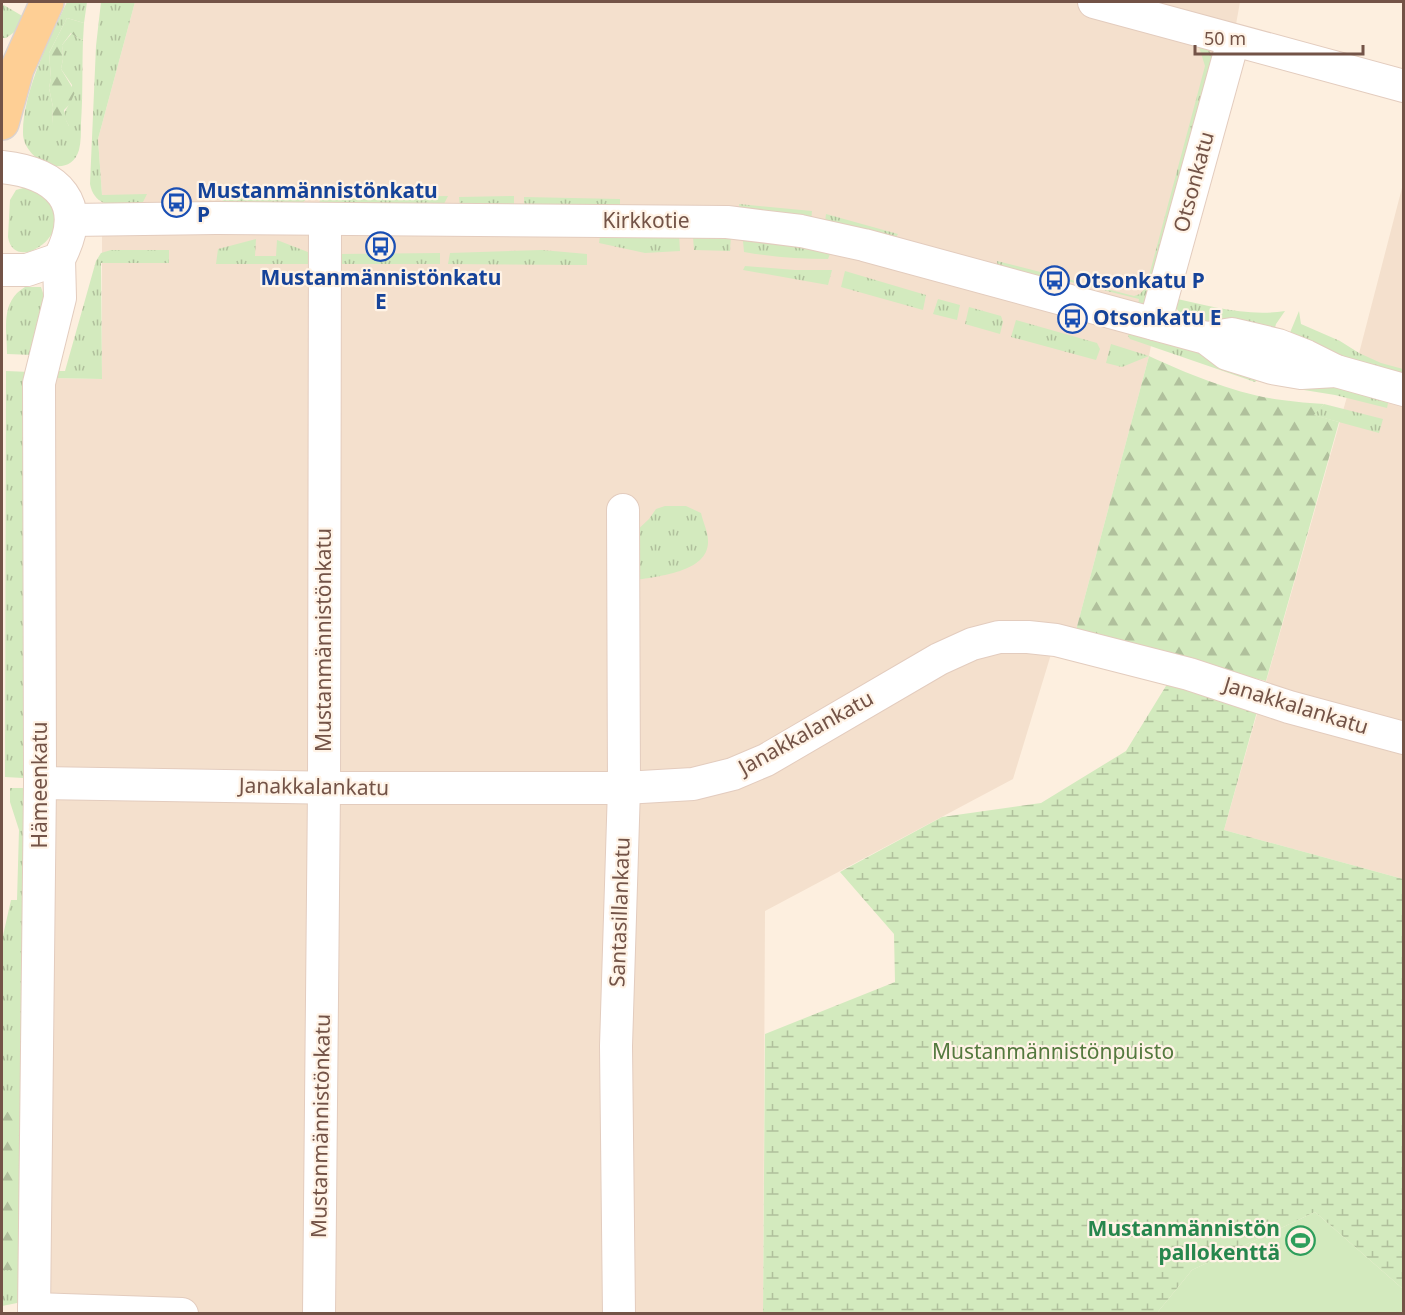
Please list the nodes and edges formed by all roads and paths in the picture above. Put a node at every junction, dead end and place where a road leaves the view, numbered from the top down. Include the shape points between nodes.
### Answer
1 (47, 2) edge
2 (1094, 2) edge
3 (1233, 41) junction
4 (9, 65) edge
5 (1404, 86) edge
6 (2, 123) edge
7 (2, 167) edge
8 (325, 219) junction
9 (71, 220) junction
10 (58, 259) junction
11 (2, 270) edge
12 (1155, 324) junction
13 (1404, 390) edge
14 (623, 510) dead end
15 (1404, 738) edge
16 (40, 783) junction
17 (324, 788) junction
18 (624, 788) junction
19 (34, 1312) edge
20 (182, 1314) edge
21 (319, 1314) edge
22 (619, 1314) edge

1 - 4 main road
2 - 3 street
3 - 5 street
3 - 12 street, Otsonkatu
4 - 6 main road
7 - 9 street via 45,179 66,197
8 - 9 street, Kirkkotie
8 - 12 street, Kirkkotie via 727,222 801,231
8 - 17 street, Mustanmännistönkatu
9 - 10 street, Hämeenkatu via 69,240
10 - 11 street via 27,270
10 - 16 street, Hämeenkatu via 60,298 39,383
12 - 13 street, Kirkkotie via 1206,338 1232,334 1278,345 1336,371
14 - 18 street, Santasillankatu
15 - 18 street, Janakkalankatu via 1289,707 1189,674 1056,640 999,638 972,644 939,659 766,760 733,774 693,784
16 - 17 street, Janakkalankatu
16 - 19 street, Hämeenkatu
17 - 18 street, Janakkalankatu
17 - 21 street, Mustanmännistönkatu
18 - 22 street, Santasillankatu via 616,1046
19 - 20 street

